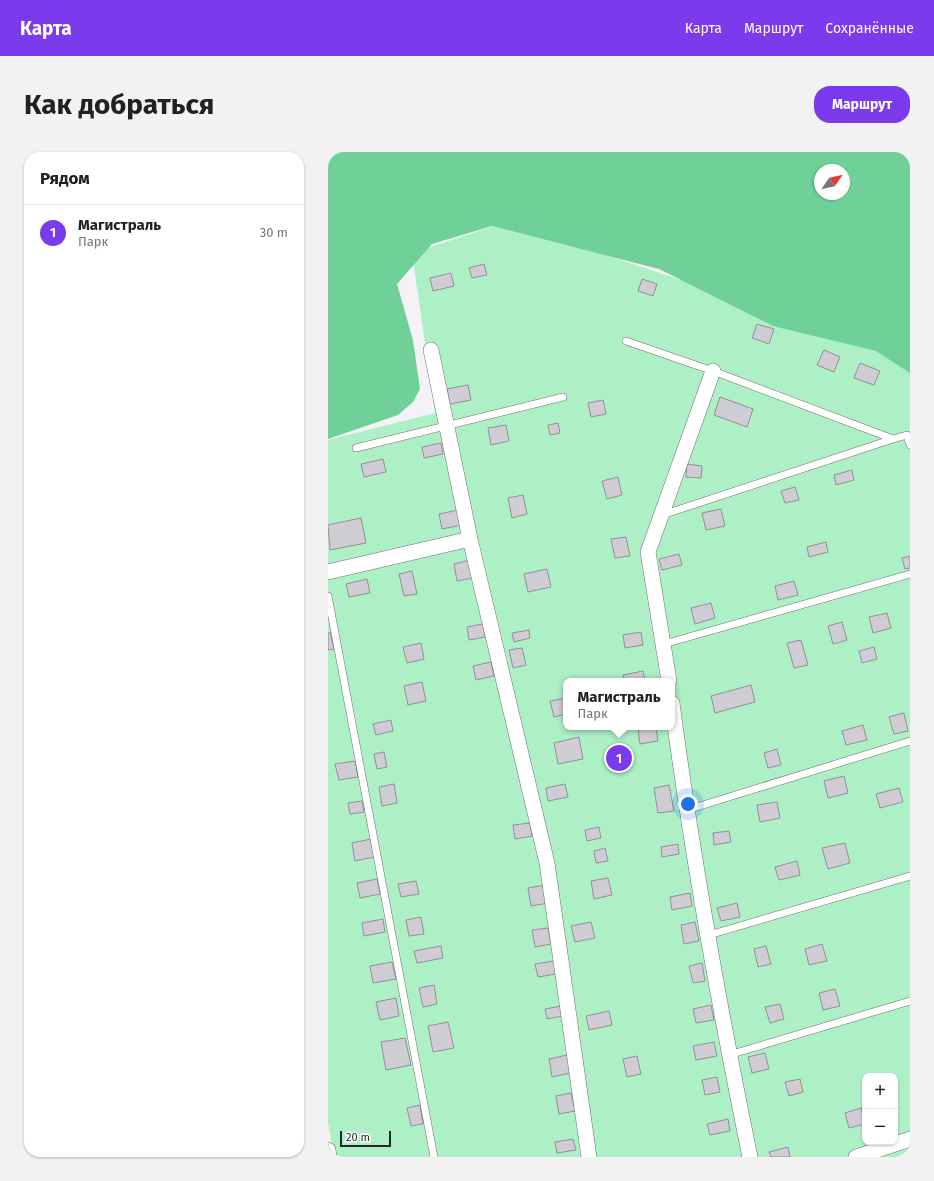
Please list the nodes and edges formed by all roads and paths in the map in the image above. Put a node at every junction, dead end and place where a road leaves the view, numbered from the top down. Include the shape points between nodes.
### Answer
1 (626, 342) dead end
2 (431, 350) dead end
3 (713, 371) junction
4 (564, 397) dead end
5 (447, 425) junction
6 (893, 439) junction
7 (910, 446) edge
8 (356, 448) dead end
9 (660, 516) junction
10 (470, 539) junction
11 (328, 572) edge
12 (910, 574) edge
13 (328, 596) edge
14 (664, 644) junction
15 (669, 678) edge
16 (675, 725) edge
17 (910, 741) edge
18 (686, 810) junction
19 (910, 876) edge
20 (709, 935) junction
21 (910, 1001) edge
22 (729, 1055) junction
23 (910, 1139) edge
24 (328, 1150) edge
25 (329, 1157) edge
26 (434, 1157) edge
27 (589, 1157) edge
28 (750, 1157) edge
29 (856, 1157) edge

1 - 3 lane
2 - 5 street
3 - 6 lane
3 - 9 street
4 - 5 lane
5 - 8 lane
5 - 10 street
6 - 7 lane via 907,435
6 - 9 lane
9 - 14 street via 648,552
10 - 11 street
10 - 27 street via 547,863
12 - 14 lane
13 - 26 lane
14 - 15 street
16 - 18 street
17 - 18 lane
18 - 20 street
19 - 20 lane
20 - 22 street
21 - 22 lane
22 - 28 street
23 - 29 street
24 - 25 street

